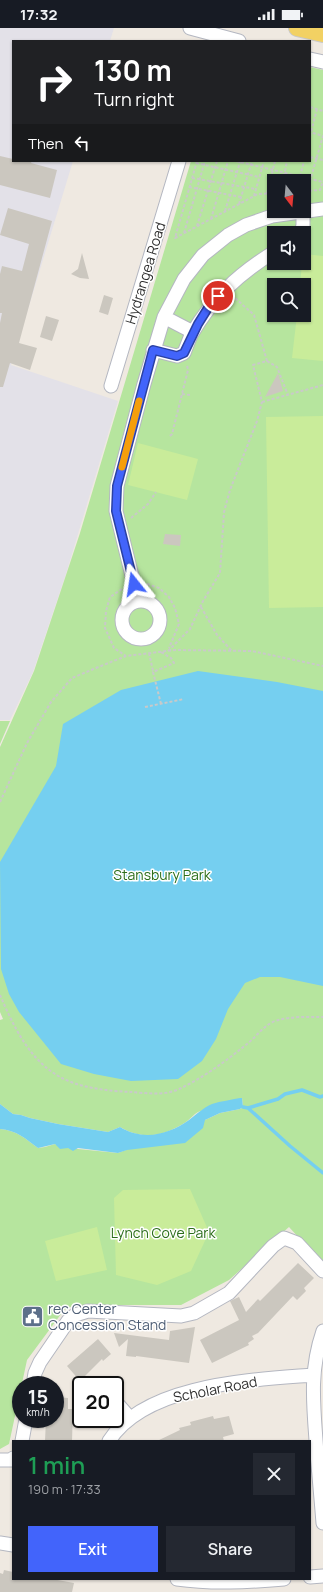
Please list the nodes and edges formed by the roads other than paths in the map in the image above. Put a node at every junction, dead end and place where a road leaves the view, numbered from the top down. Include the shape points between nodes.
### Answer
1 (190, 28) edge
2 (297, 28) edge
3 (323, 34) edge
4 (213, 38) edge
5 (230, 40) edge
6 (311, 59) edge
7 (323, 62) edge
8 (179, 162) edge
9 (323, 209) edge
10 (311, 211) edge
11 (267, 217) edge
12 (267, 256) edge
13 (164, 317) junction
14 (191, 335) junction
15 (153, 350) junction
16 (111, 386) dead end
17 (137, 601) dead end
18 (323, 1271) edge
19 (323, 1331) edge
20 (313, 1375) junction
21 (34, 1376) edge
22 (124, 1411) edge
23 (130, 1418) junction
24 (24, 1428) edge
25 (22, 1440) edge
26 (110, 1440) edge
27 (0, 1460) edge
28 (12, 1460) edge
29 (323, 1523) edge
30 (0, 1543) edge
31 (12, 1545) edge
32 (323, 1576) edge
33 (311, 1577) edge
34 (186, 1580) edge
35 (278, 1580) edge
36 (252, 1584) edge

1 - 4 street
2 - 3 main road
4 - 5 street
6 - 7 street
8 - 16 street, Hydrangea Road
9 - 10 street
11 - 13 street via 228,235 203,255 184,279
12 - 14 street via 250,267 225,290 208,308
13 - 14 street via 189,330
13 - 15 street
14 - 15 street via 184,353 177,356
15 - 17 street via 117,486 116,511
18 - 21 street via 297,1244 284,1238 273,1246 229,1293 194,1313 181,1316 81,1313 68,1321 40,1362
19 - 20 street via 316,1351
20 - 23 street, Scholar Road via 235,1382 192,1391 149,1406
20 - 29 street
22 - 23 street
23 - 26 street, Scholar Road
24 - 25 street
27 - 28 street
30 - 31 street
32 - 33 street
34 - 36 street
35 - 36 street

